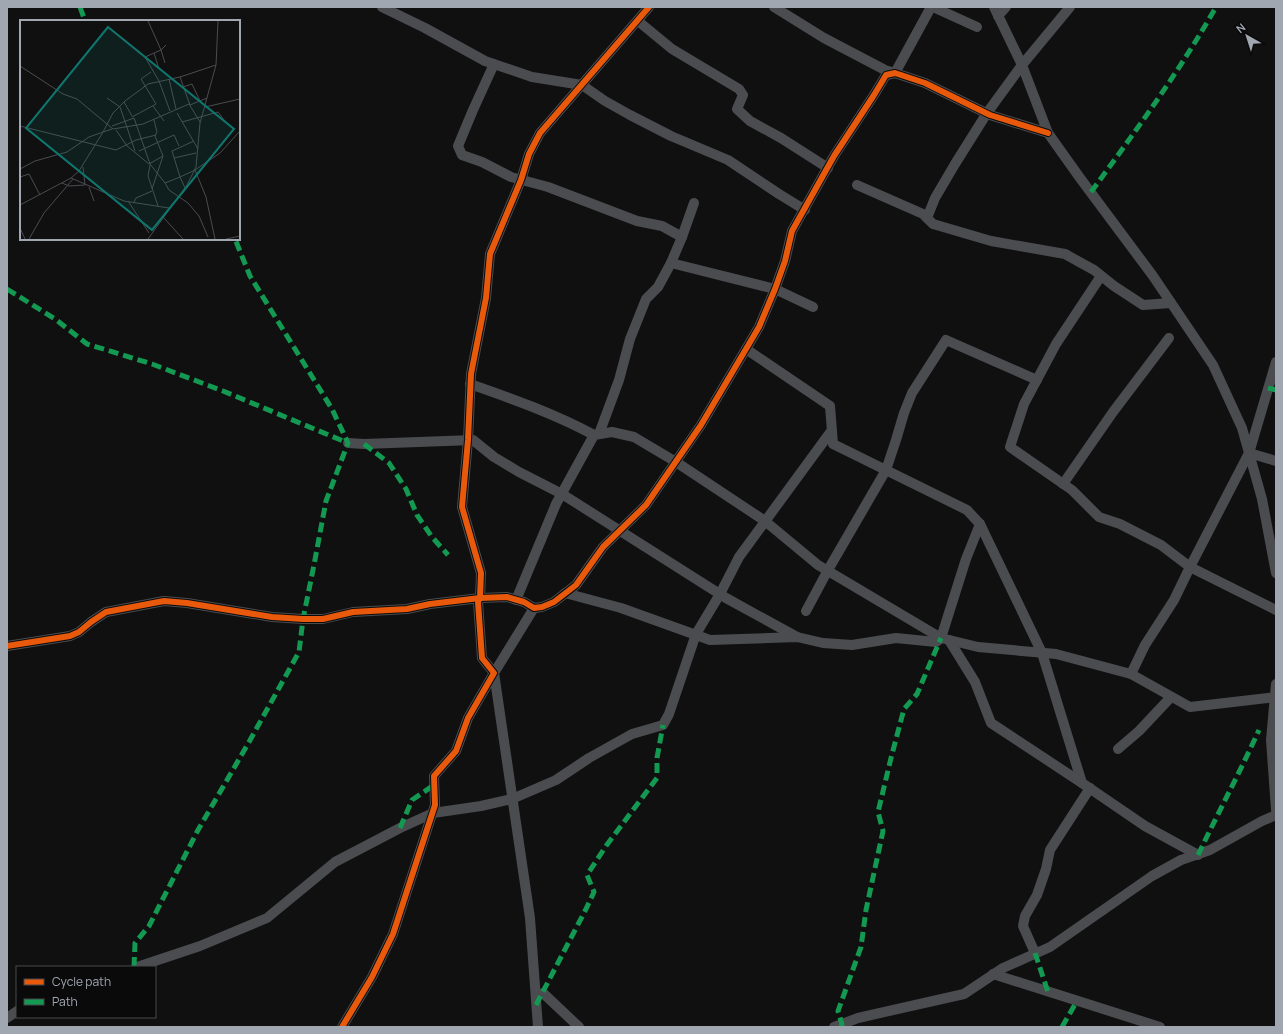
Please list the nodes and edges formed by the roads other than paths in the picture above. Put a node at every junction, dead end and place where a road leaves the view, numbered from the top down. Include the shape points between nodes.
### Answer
1 (382, 7) edge
2 (649, 7) edge
3 (774, 7) edge
4 (932, 7) edge
5 (1006, 7) edge
6 (1070, 7) edge
7 (996, 11) edge
8 (638, 21) junction
9 (977, 27) dead end
10 (494, 64) junction
11 (1022, 66) junction
12 (895, 73) junction
13 (582, 85) junction
14 (986, 113) junction
15 (1048, 133) junction
16 (828, 168) junction
17 (521, 180) junction
18 (857, 185) dead end
19 (694, 203) dead end
20 (805, 210) junction
21 (927, 218) junction
22 (682, 237) junction
23 (671, 263) junction
24 (1101, 276) junction
25 (775, 289) junction
26 (1171, 303) junction
27 (813, 307) dead end
28 (1169, 338) dead end
29 (746, 349) junction
30 (1276, 362) edge
31 (1037, 380) junction
32 (470, 384) junction
33 (832, 430) junction
34 (596, 435) junction
35 (468, 440) junction
36 (348, 443) dead end
37 (1249, 453) junction
38 (1276, 461) edge
39 (676, 462) junction
40 (886, 470) junction
41 (1063, 484) junction
42 (562, 494) junction
43 (765, 521) junction
44 (980, 524) junction
45 (620, 531) junction
46 (1190, 567) junction
47 (828, 570) junction
48 (1276, 573) edge
49 (565, 593) junction
50 (720, 594) junction
51 (480, 598) junction
52 (516, 600) junction
53 (534, 608) junction
54 (1276, 610) edge
55 (806, 611) dead end
56 (696, 634) junction
57 (797, 637) junction
58 (945, 639) junction
59 (7, 646) edge
60 (1042, 652) junction
61 (494, 674) junction
62 (1131, 674) junction
63 (1276, 684) edge
64 (1171, 697) junction
65 (1276, 697) edge
66 (1118, 750) dead end
67 (1086, 785) junction
68 (512, 799) junction
69 (1276, 810) edge
70 (433, 813) junction
71 (1276, 815) edge
72 (1198, 855) junction
73 (1035, 953) junction
74 (139, 966) edge
75 (993, 974) junction
76 (543, 993) dead end
77 (16, 1013) edge
78 (7, 1018) edge
79 (342, 1027) edge
80 (538, 1027) edge
81 (578, 1027) edge
82 (834, 1027) edge
83 (1160, 1027) edge

1 - 10 street
2 - 8 street
3 - 12 street via 824,38
4 - 9 street
4 - 12 street
5 - 7 street
6 - 11 street
7 - 11 street
8 - 13 street
8 - 16 street via 672,49 739,89 743,95 737,109 750,121
10 - 13 street via 532,77
10 - 17 street via 458,146 462,155
11 - 14 street
11 - 15 street
12 - 14 street via 926,83
12 - 16 street via 886,75
13 - 17 street via 540,133 529,154
13 - 20 street via 630,115 728,160
14 - 15 street
14 - 21 street via 935,198
15 - 26 street via 1141,258
16 - 20 street
17 - 22 street via 548,186 637,221 662,226
17 - 32 street via 490,254 486,298
18 - 21 street
19 - 22 street
20 - 25 street via 792,231
21 - 24 street via 933,224 992,241 1065,254
22 - 23 street
23 - 25 street
23 - 34 street via 658,286 646,299 630,338 619,380
24 - 26 street via 1143,305
24 - 31 street via 1056,344
25 - 27 street
25 - 29 street
26 - 37 street via 1214,365 1242,428
28 - 41 street
29 - 33 street via 830,406
29 - 39 street
30 - 37 street
31 - 40 street via 946,340 912,392
31 - 41 street via 1024,404 1010,447
32 - 34 street via 520,402
32 - 35 street
33 - 40 street via 833,444
33 - 43 street
34 - 39 street via 612,432 634,437
34 - 42 street
35 - 36 street
35 - 42 street via 473,440 494,457
35 - 51 street via 462,507 481,573
37 - 38 street
37 - 46 street
37 - 48 street via 1262,499
39 - 43 street
39 - 45 street via 646,505
40 - 44 street via 968,510
40 - 47 street
41 - 46 street via 1099,517 1120,524 1161,545
42 - 45 street
42 - 52 street
43 - 47 street via 818,565
43 - 50 street via 739,557
44 - 58 street via 966,559
44 - 60 street
45 - 49 street via 603,547 576,585
45 - 50 street
46 - 54 street
46 - 62 street
47 - 55 street
47 - 58 street
49 - 53 street via 554,602
49 - 56 street via 621,608
50 - 56 street
50 - 57 street
51 - 52 street via 506,597
51 - 59 street via 407,609 353,612 323,619 272,617 164,601 106,612 70,636
51 - 61 street via 478,602 482,658
52 - 53 street
53 - 61 street
56 - 57 street via 710,640
56 - 68 street via 663,725 632,734 588,758 556,780
57 - 58 street via 823,643 852,645 896,638 936,642
58 - 60 street via 978,647
58 - 67 street via 975,682 991,723
60 - 62 street
60 - 67 street
61 - 68 street
61 - 70 street via 468,718 456,751 434,776
62 - 64 street
63 - 65 street
64 - 65 street via 1190,707
64 - 66 street
65 - 69 street via 1271,740
67 - 72 street via 1144,826
67 - 73 street via 1050,850 1037,895 1025,916 1023,926
68 - 70 street
68 - 80 street via 530,918
70 - 74 street via 335,862 267,918 200,946
70 - 79 street via 393,934
71 - 72 street
72 - 73 street via 1181,860 1152,876 1050,947
73 - 75 street
75 - 82 street via 964,994 858,1018
75 - 83 street
76 - 81 street
77 - 78 street

